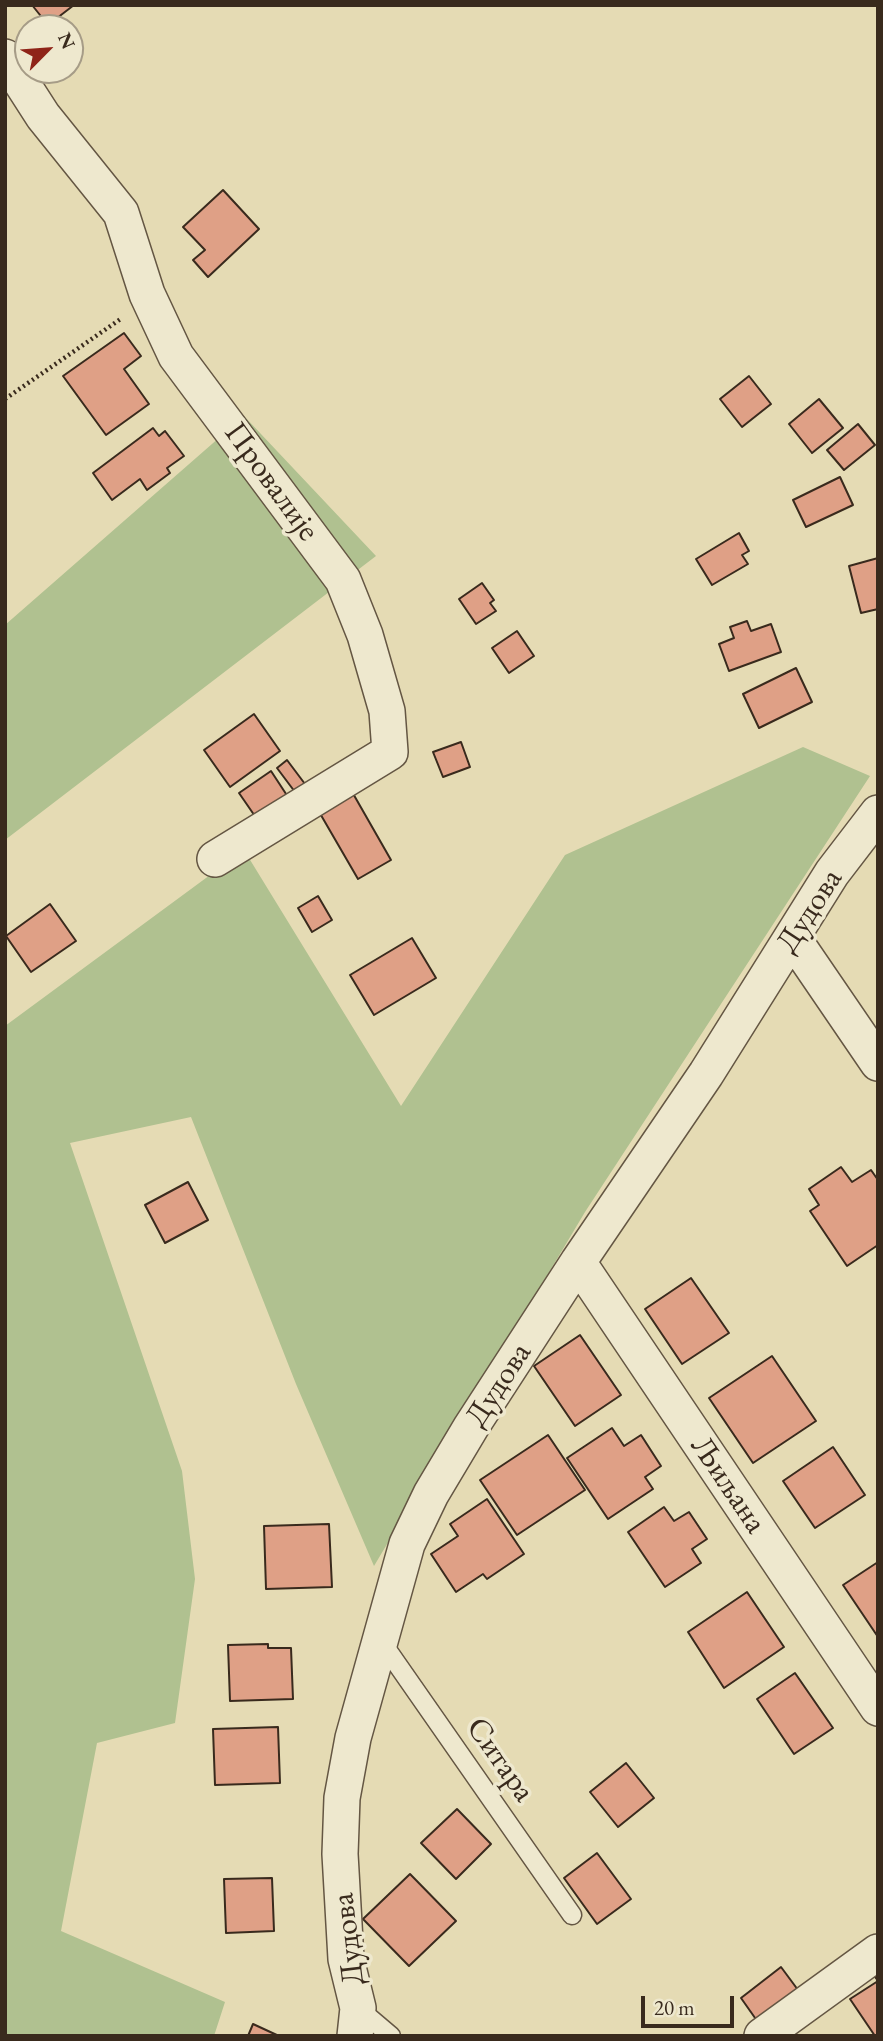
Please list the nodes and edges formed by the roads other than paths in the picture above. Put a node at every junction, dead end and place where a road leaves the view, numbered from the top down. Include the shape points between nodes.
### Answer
1 (5, 57) edge
2 (878, 813) edge
3 (215, 859) dead end
4 (792, 937) junction
5 (878, 1063) edge
6 (578, 1262) junction
7 (379, 1638) junction
8 (878, 1708) edge
9 (572, 1916) dead end
10 (878, 1952) edge
11 (356, 2022) edge
12 (391, 2036) edge
13 (762, 2036) edge

1 - 3 street, Провалије via 43,116 121,214 147,294 176,356 343,580 387,711 390,752
2 - 4 street, Дудова via 832,873
4 - 5 street
4 - 6 street, Дудова via 706,1074
6 - 7 street, Дудова via 431,1494 407,1544
6 - 8 street, Љиљана
7 - 9 lane, Ситара
7 - 11 street, Дудова via 342,1798 346,1959
10 - 13 street
11 - 12 lane

